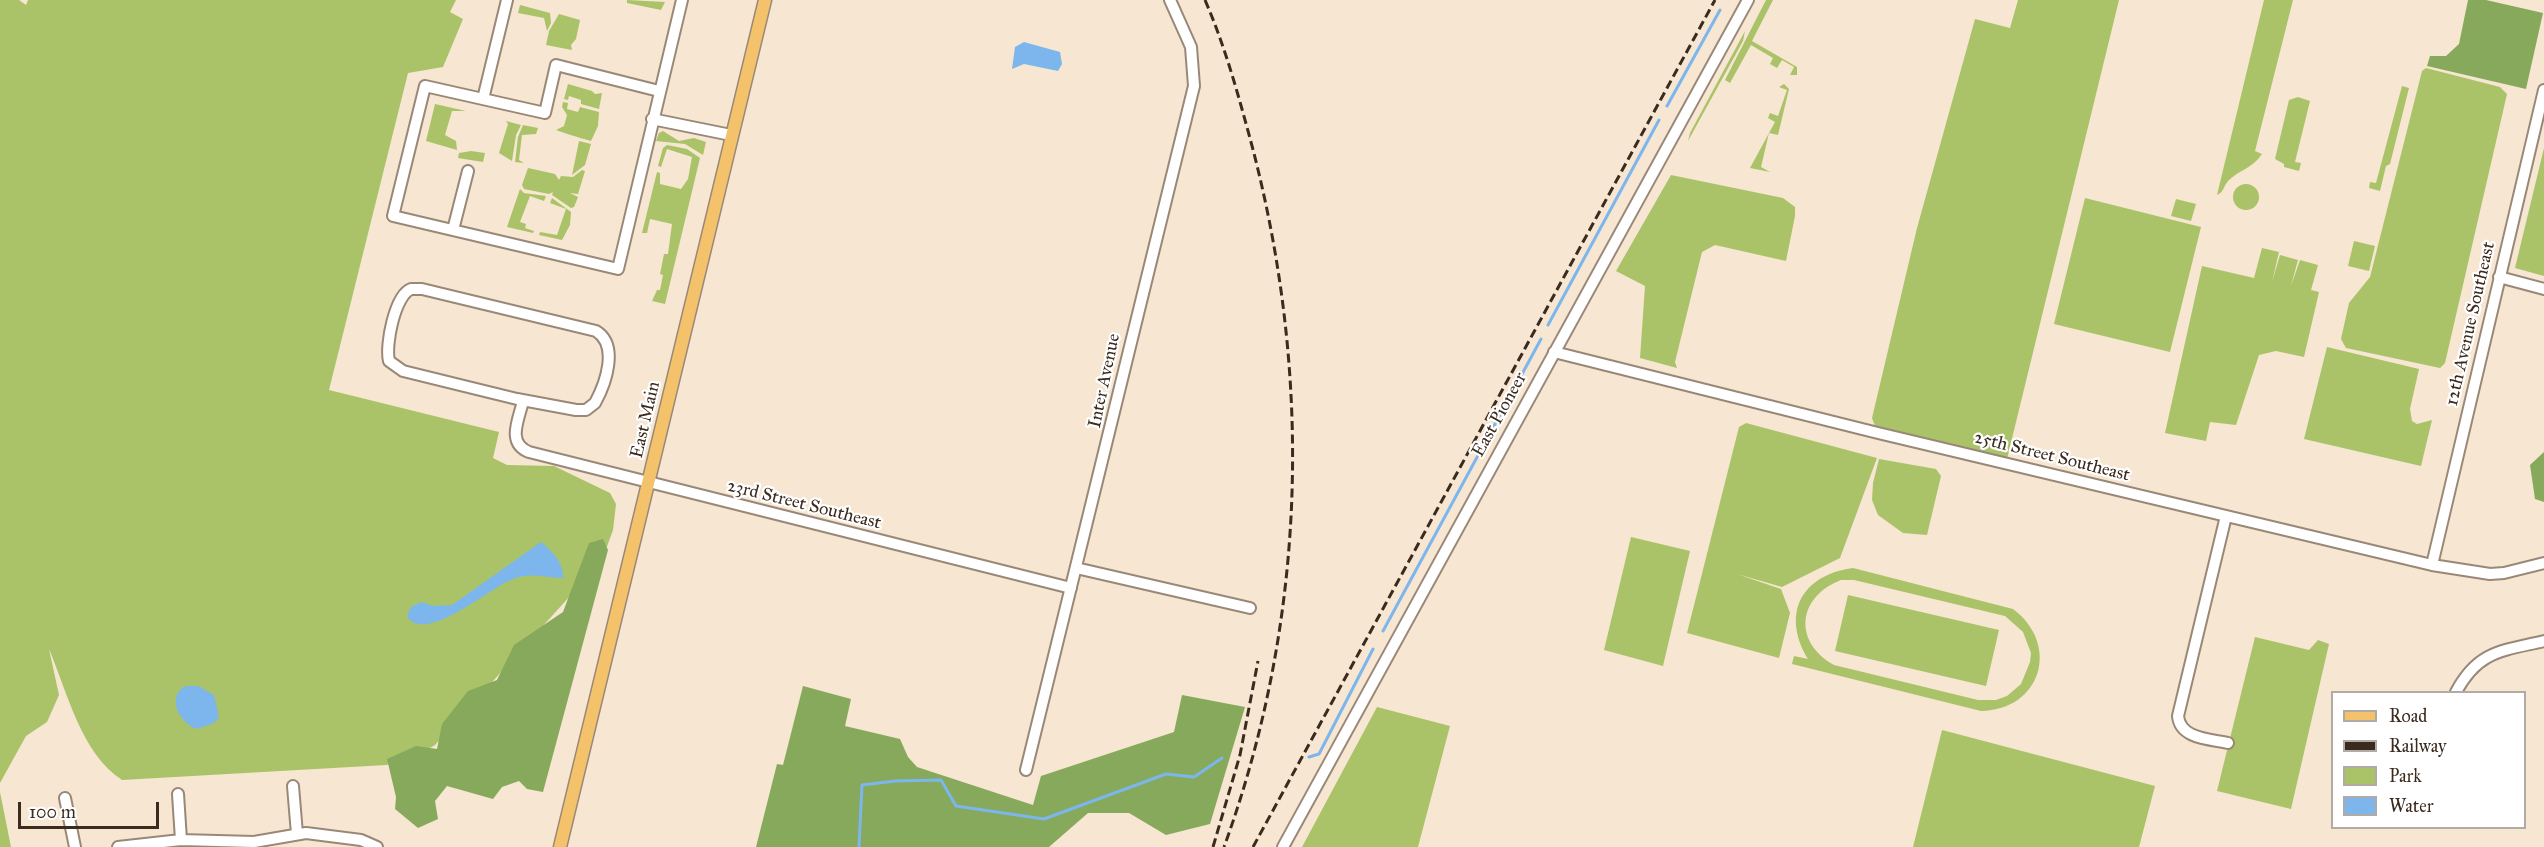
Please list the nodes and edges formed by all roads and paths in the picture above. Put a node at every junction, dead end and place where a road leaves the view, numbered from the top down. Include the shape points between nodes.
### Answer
1 (507, 0) edge
2 (682, 0) edge
3 (765, 0) edge
4 (1170, 0) edge
5 (1748, 0) edge
6 (2544, 90) edge
7 (659, 91) junction
8 (483, 99) junction
9 (652, 119) junction
10 (731, 135) junction
11 (468, 171) dead end
12 (453, 230) junction
13 (2499, 278) junction
14 (2544, 289) edge
15 (1554, 352) junction
16 (524, 401) junction
17 (649, 484) junction
18 (2226, 516) junction
19 (2544, 563) edge
20 (2432, 565) junction
21 (1076, 568) junction
22 (1071, 588) junction
23 (1250, 608) dead end
24 (2544, 641) edge
25 (2457, 691) edge
26 (2228, 743) dead end
27 (1026, 770) dead end
28 (293, 786) dead end
29 (178, 794) dead end
30 (65, 798) dead end
31 (297, 834) junction
32 (181, 840) junction
33 (262, 844) edge
34 (75, 847) edge
35 (118, 847) edge
36 (377, 847) edge
37 (560, 847) edge
38 (1283, 847) edge

1 - 8 street
2 - 7 street
3 - 10 main road, East Main
4 - 21 street, Inter Avenue via 1191,47 1194,86
5 - 15 street, East Pioneer
6 - 13 street, 12th Avenue Southeast
7 - 8 street via 556,65 544,113
7 - 9 street
8 - 12 street via 424,86 393,216
9 - 10 street
9 - 12 street via 618,269
10 - 17 main road, East Main
11 - 12 street
13 - 14 street
13 - 20 street, 12th Avenue Southeast
15 - 18 street, 25th Street Southeast
15 - 38 street, East Pioneer
16 - 16 street via 403,371 389,361 387,345 403,294 422,289 596,331 604,338 610,353 598,397 591,406 576,410
16 - 17 street, 23rd Street Southeast via 515,438 520,447
17 - 22 street, 23rd Street Southeast
17 - 37 main road, East Main
18 - 20 street, 25th Street Southeast
18 - 26 street via 2178,717 2188,733
19 - 20 street, 25th Street Southeast via 2505,573 2476,573
21 - 22 street, Inter Avenue
21 - 23 street
22 - 27 street, Inter Avenue
24 - 25 street via 2486,657 2470,669
28 - 31 street
29 - 32 street
30 - 34 street
31 - 33 street
31 - 36 street via 318,833 361,840
32 - 33 street
32 - 35 street

